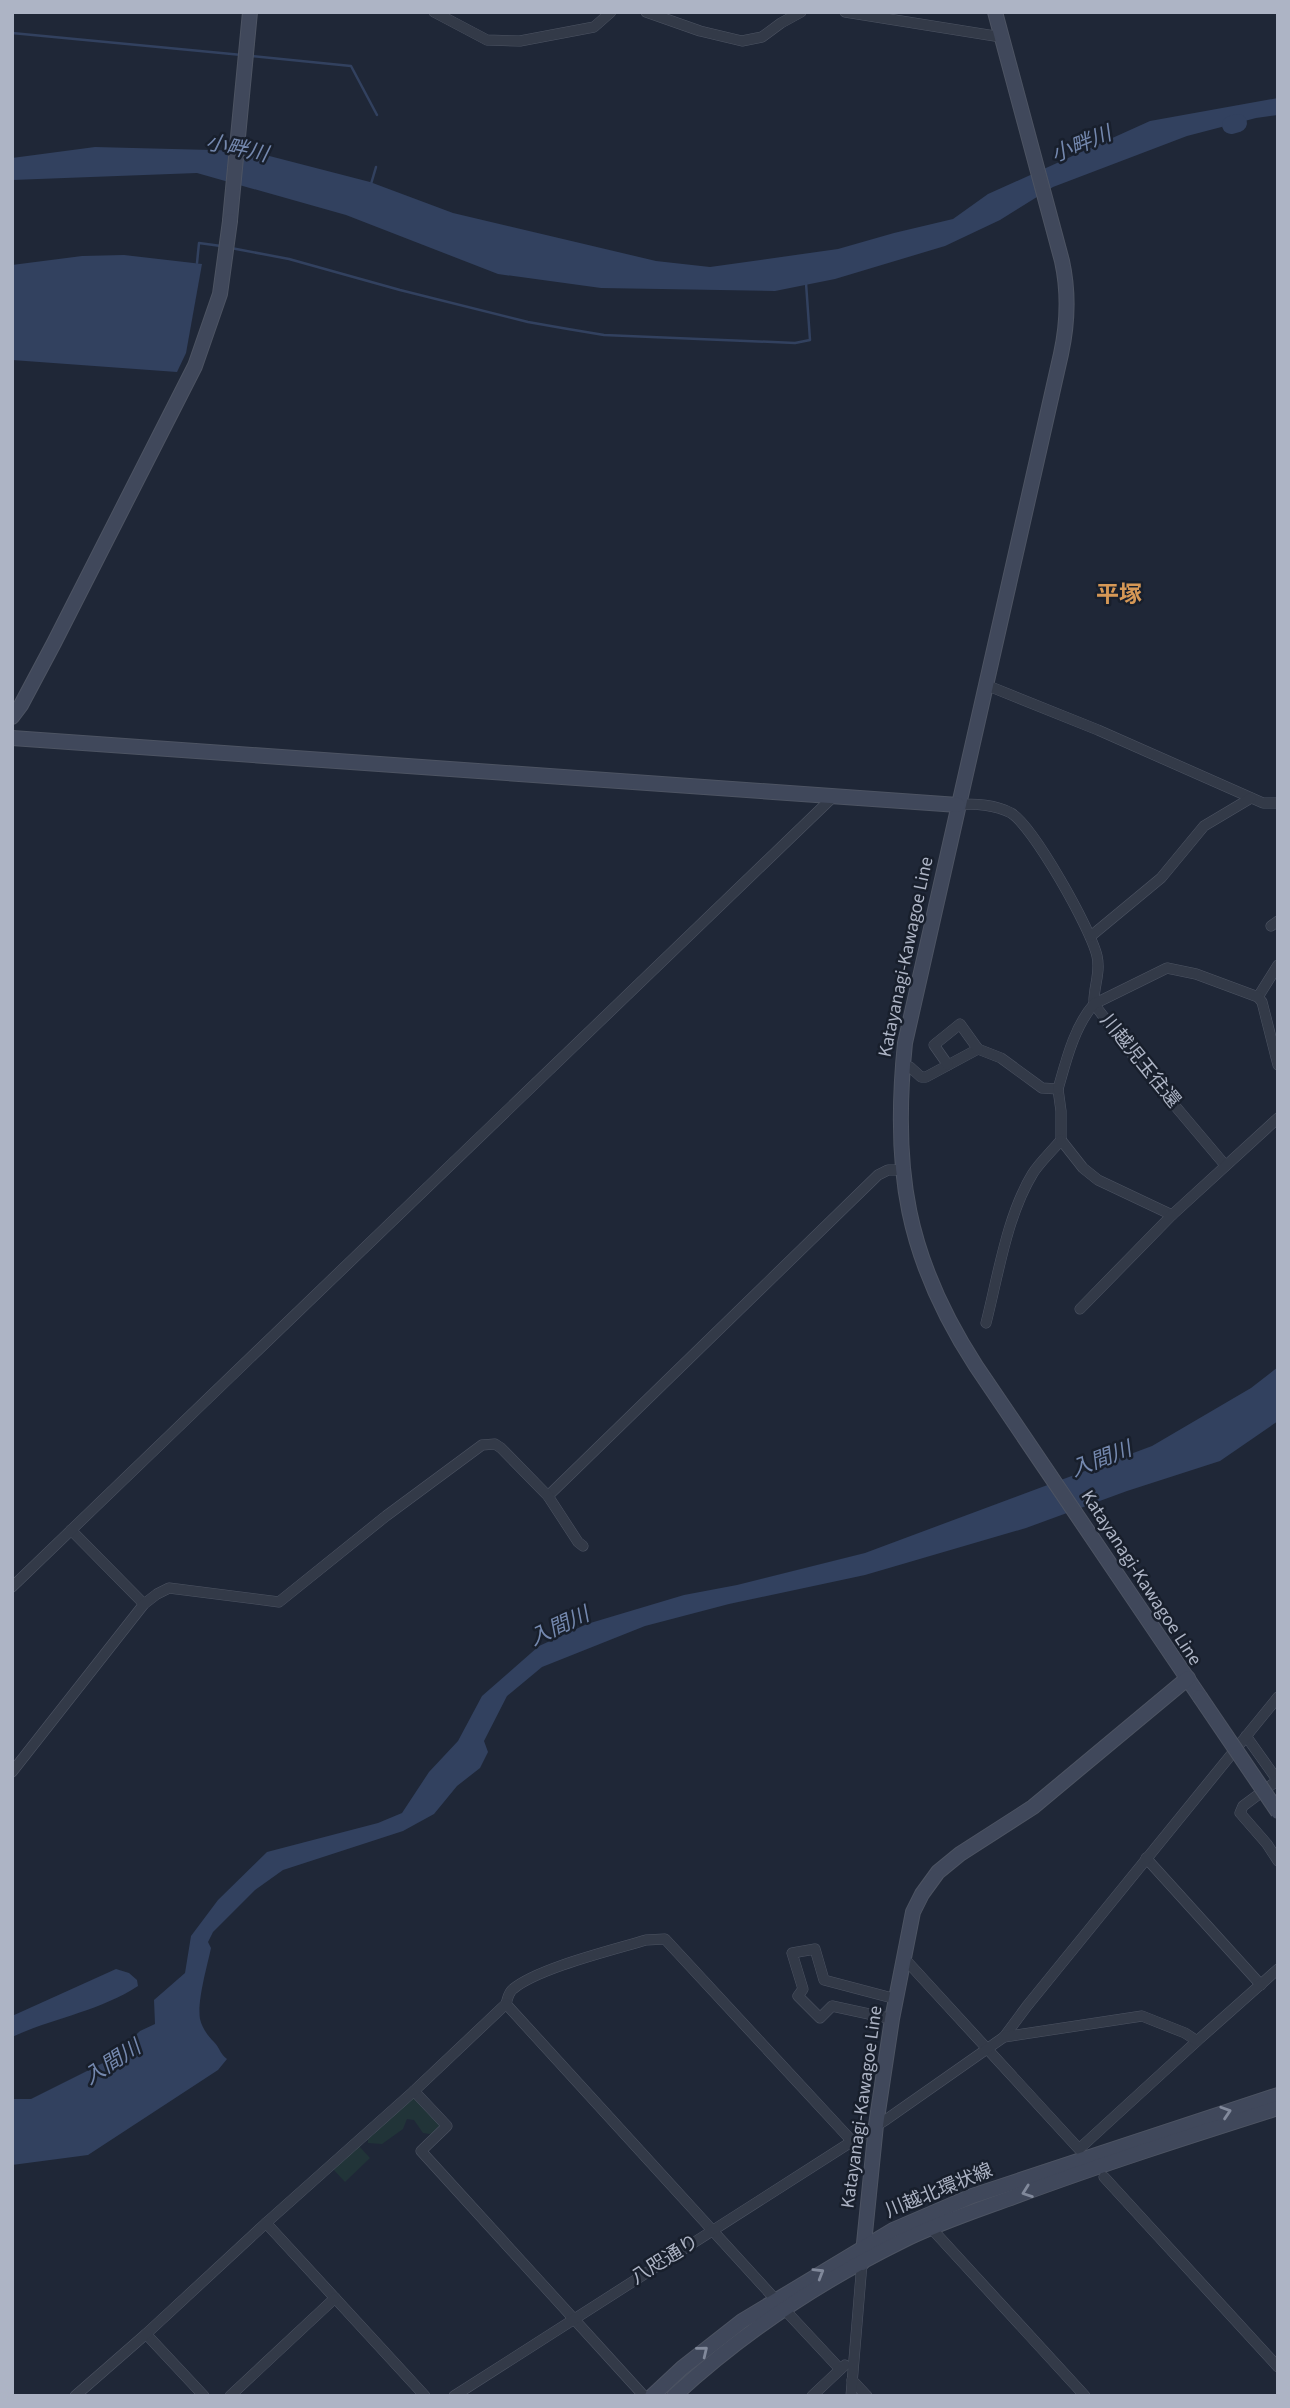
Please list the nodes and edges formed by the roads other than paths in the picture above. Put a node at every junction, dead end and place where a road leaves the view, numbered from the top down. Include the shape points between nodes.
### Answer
1 (250, 12) edge
2 (434, 12) edge
3 (611, 12) edge
4 (646, 12) edge
5 (801, 12) edge
6 (845, 12) edge
7 (995, 12) edge
8 (1002, 37) junction
9 (986, 685) junction
10 (12, 717) edge
11 (12, 738) edge
12 (833, 797) junction
13 (1251, 798) junction
14 (1278, 803) edge
15 (958, 805) junction
16 (1090, 936) junction
17 (1278, 964) edge
18 (1258, 997) junction
19 (1094, 1004) junction
20 (978, 1049) junction
21 (902, 1065) junction
22 (948, 1065) junction
23 (1278, 1065) edge
24 (1058, 1089) junction
25 (1278, 1118) edge
26 (1061, 1140) junction
27 (1225, 1165) junction
28 (901, 1170) junction
29 (1172, 1215) junction
30 (1080, 1309) dead end
31 (986, 1323) dead end
32 (548, 1496) junction
33 (71, 1530) junction
34 (583, 1546) dead end
35 (12, 1587) edge
36 (144, 1604) junction
37 (1188, 1678) junction
38 (1278, 1697) edge
39 (1246, 1736) junction
40 (12, 1772) edge
41 (1278, 1781) edge
42 (1278, 1812) edge
43 (1146, 1858) junction
44 (1278, 1861) edge
45 (903, 1957) junction
46 (1278, 1969) edge
47 (1261, 1984) junction
48 (896, 1999) junction
49 (506, 2004) junction
50 (892, 2019) junction
51 (1004, 2037) junction
52 (1197, 2041) junction
53 (988, 2051) junction
54 (414, 2091) junction
55 (1278, 2095) edge
56 (1278, 2108) edge
57 (876, 2125) junction
58 (851, 2140) junction
59 (1104, 2177) dead end
60 (266, 2223) junction
61 (931, 2228) junction
62 (713, 2231) junction
63 (863, 2246) junction
64 (862, 2263) junction
65 (335, 2298) junction
66 (780, 2304) junction
67 (573, 2318) junction
68 (146, 2334) junction
69 (853, 2358) junction
70 (1278, 2367) edge
71 (840, 2370) junction
72 (852, 2380) junction
73 (75, 2396) edge
74 (204, 2396) edge
75 (230, 2396) edge
76 (425, 2396) edge
77 (454, 2396) edge
78 (644, 2396) edge
79 (652, 2396) edge
80 (674, 2396) edge
81 (812, 2396) edge
82 (851, 2396) edge
83 (867, 2396) edge
84 (1085, 2396) edge

1 - 10 main road via 220,295 195,366
2 - 3 street via 487,40 520,41 593,27
4 - 5 street via 742,41 762,37
6 - 8 street
7 - 8 main road, Katayanagi-Kawagoe Line
8 - 9 main road, Katayanagi-Kawagoe Line via 1066,282 1066,332
9 - 13 street
9 - 15 main road, Katayanagi-Kawagoe Line
11 - 12 main road
12 - 15 main road
12 - 33 street
13 - 14 street
13 - 16 street via 1204,826 1161,878
15 - 16 street, 川越児玉往還 via 1000,809 1022,821
15 - 21 main road, Katayanagi-Kawagoe Line
16 - 19 street, 川越児玉往還 via 1099,971
17 - 18 street
18 - 19 street via 1167,968
18 - 23 street
19 - 24 street via 1081,1023
19 - 27 street, 川越児玉往還
20 - 22 street
20 - 22 street via 960,1024 934,1045
20 - 24 street via 1001,1058 1042,1088
21 - 22 street via 920,1077
21 - 28 main road, Katayanagi-Kawagoe Line
24 - 26 street
25 - 27 street
26 - 29 street via 1098,1180
26 - 31 street via 1025,1188
27 - 29 street
28 - 32 street via 878,1175
28 - 37 main road, Katayanagi-Kawagoe Line via 910,1222 932,1286 957,1336
29 - 30 street
32 - 34 street
32 - 36 street via 501,1448 482,1445 279,1602 169,1588
33 - 35 street
33 - 36 street
36 - 40 street
37 - 42 main road, bridge
37 - 45 main road, Katayanagi-Kawagoe Line via 1034,1807 938,1872 913,1912
38 - 39 street, 八咫通り
39 - 41 street
39 - 43 street, 八咫通り
41 - 44 street via 1240,1813
43 - 47 street
43 - 51 street, 八咫通り
45 - 48 main road, Katayanagi-Kawagoe Line
45 - 53 street
46 - 47 street
47 - 52 street
48 - 50 main road, Katayanagi-Kawagoe Line
48 - 50 street via 824,1980 815,1948 792,1953 803,1989 799,1996 820,2018 832,2006
49 - 54 street
49 - 58 street via 508,1994 531,1978 646,1940 665,1939
49 - 62 street
50 - 57 main road, Katayanagi-Kawagoe Line
51 - 52 street via 1142,2016
51 - 53 street, 八咫通り
52 - 53 street via 1079,2148
53 - 57 street, 八咫通り
54 - 60 street
54 - 67 street via 447,2126 421,2151
63 -> 55 main road, 川越北環状線 via 972,2196
56 -> 61 main road, 川越北環状線
57 - 58 street, 八咫通り
57 - 63 main road, Katayanagi-Kawagoe Line
58 - 62 street, 八咫通り
59 - 70 street
60 - 65 street
60 - 68 street
61 - 64 main road, 川越北環状線
61 - 84 street
62 - 66 street
62 - 67 street, 八咫通り
63 - 64 main road, Katayanagi-Kawagoe Line
66 -> 63 main road, 川越北環状線
64 - 66 main road, 川越北環状線
64 - 69 street
65 - 75 street
65 - 76 street
66 - 71 street
79 -> 66 main road, 川越北環状線 via 714,2342
66 - 80 main road, 川越北環状線
67 - 77 street, 八咫通り
67 - 78 street
68 - 73 street
68 - 74 street
69 - 71 street
69 - 72 street
71 - 81 street
72 - 82 street
72 - 83 street

